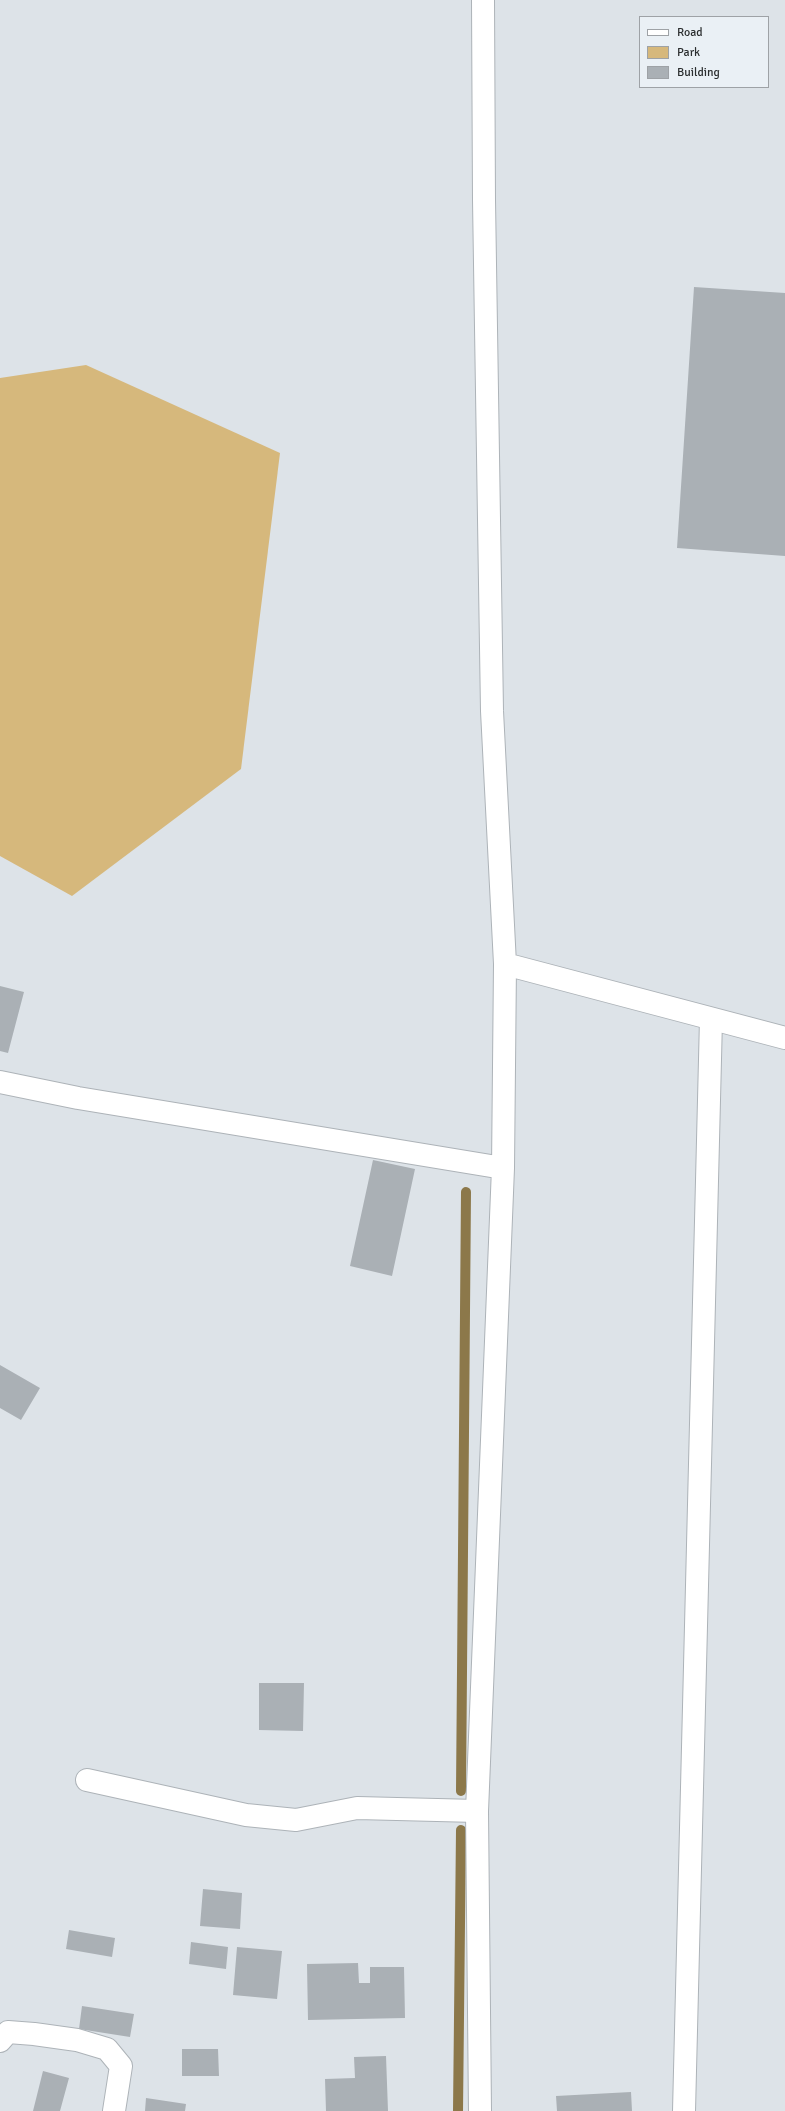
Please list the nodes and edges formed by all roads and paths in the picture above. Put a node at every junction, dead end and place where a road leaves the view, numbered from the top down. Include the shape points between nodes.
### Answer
1 (483, 0) edge
2 (505, 964) junction
3 (711, 1019) junction
4 (785, 1038) edge
5 (0, 1082) edge
6 (503, 1168) junction
7 (87, 1780) dead end
8 (477, 1811) junction
9 (0, 2041) edge
10 (114, 2111) edge
11 (480, 2111) edge
12 (684, 2111) edge

1 - 2 street via 492,711
2 - 3 street
2 - 6 street
3 - 4 street
3 - 12 street
5 - 6 street via 78,1098
6 - 8 street
7 - 8 street via 246,1815 296,1820 357,1808
8 - 11 street
9 - 10 street via 8,2032 34,2034 77,2040 107,2050 121,2066

